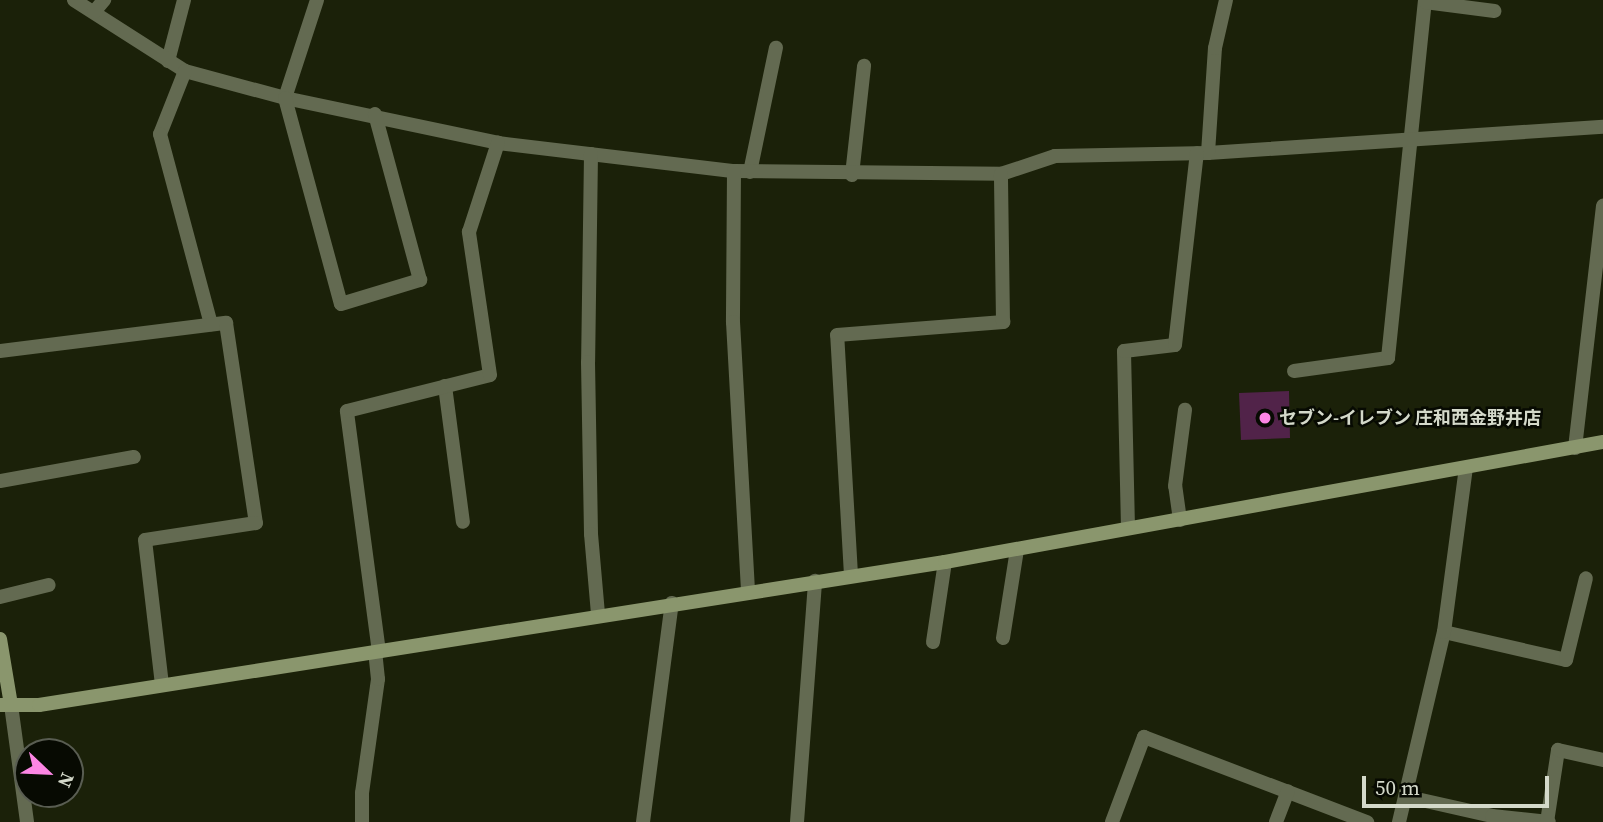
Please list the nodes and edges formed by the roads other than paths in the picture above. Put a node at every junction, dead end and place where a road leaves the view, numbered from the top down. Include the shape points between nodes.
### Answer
1 (74, 0) edge
2 (104, 0) edge
3 (184, 0) edge
4 (317, 0) edge
5 (1226, 0) edge
6 (1494, 11) dead end
7 (94, 12) junction
8 (776, 48) dead end
9 (168, 61) junction
10 (864, 66) dead end
11 (185, 71) junction
12 (285, 99) junction
13 (375, 114) junction
14 (1603, 127) edge
15 (1413, 139) junction
16 (498, 143) junction
17 (1202, 153) junction
18 (591, 154) junction
19 (734, 171) junction
20 (750, 172) junction
21 (852, 174) junction
22 (1001, 174) junction
23 (1603, 206) edge
24 (211, 324) junction
25 (0, 351) edge
26 (1294, 371) dead end
27 (445, 386) junction
28 (1185, 410) dead end
29 (1603, 442) edge
30 (1575, 448) junction
31 (134, 457) dead end
32 (1466, 468) junction
33 (0, 481) edge
34 (1180, 520) junction
35 (463, 522) dead end
36 (1128, 528) junction
37 (1017, 550) junction
38 (945, 562) junction
39 (851, 575) junction
40 (1586, 578) dead end
41 (815, 581) junction
42 (49, 585) dead end
43 (748, 590) junction
44 (0, 597) edge
45 (672, 603) junction
46 (598, 614) junction
47 (1444, 632) junction
48 (1003, 638) dead end
49 (0, 639) edge
50 (933, 642) dead end
51 (377, 652) junction
52 (162, 684) junction
53 (5, 705) edge
54 (1603, 760) edge
55 (1288, 791) junction
56 (1408, 797) junction
57 (1492, 819) edge
58 (27, 822) edge
59 (362, 822) edge
60 (643, 822) edge
61 (797, 822) edge
62 (1112, 822) edge
63 (1276, 822) edge
64 (1367, 822) edge
65 (1399, 822) edge
66 (1548, 822) edge

1 - 7 street
2 - 7 street
3 - 9 street
4 - 12 street
5 - 17 street
6 - 15 street via 1425,2
7 - 9 street
8 - 20 street
9 - 11 street
10 - 21 street
11 - 12 street
11 - 24 street via 160,134
12 - 13 street
12 - 13 street via 341,304 420,280
13 - 16 street
14 - 15 street
15 - 17 street
15 - 26 street via 1388,358
16 - 18 street
16 - 27 street via 469,232 490,375
17 - 22 street via 1055,156
17 - 36 street via 1175,345 1124,351
18 - 19 street
18 - 46 street via 588,375 591,534
19 - 20 street
19 - 43 street via 733,322
20 - 21 street
21 - 22 street
22 - 39 street via 1003,322 837,335
23 - 30 street
24 - 25 street
24 - 52 street via 226,323 256,523 145,540
27 - 35 street
27 - 51 street via 347,411
28 - 34 street via 1175,486
29 - 30 street
30 - 32 street
31 - 33 street
32 - 34 street
32 - 47 street
34 - 36 street
36 - 37 street
37 - 38 street
37 - 48 street
38 - 39 street
38 - 50 street
39 - 41 street
40 - 47 street via 1566,660
41 - 43 street
41 - 61 street
42 - 44 street
43 - 45 street
45 - 46 street
45 - 60 street
46 - 51 street
47 - 56 street
49 - 53 street
51 - 52 street
51 - 59 street
52 - 53 street
53 - 58 street
54 - 66 street via 1558,750
55 - 62 street via 1144,737
55 - 63 street
55 - 64 street
56 - 57 street
56 - 65 street
57 - 66 street

